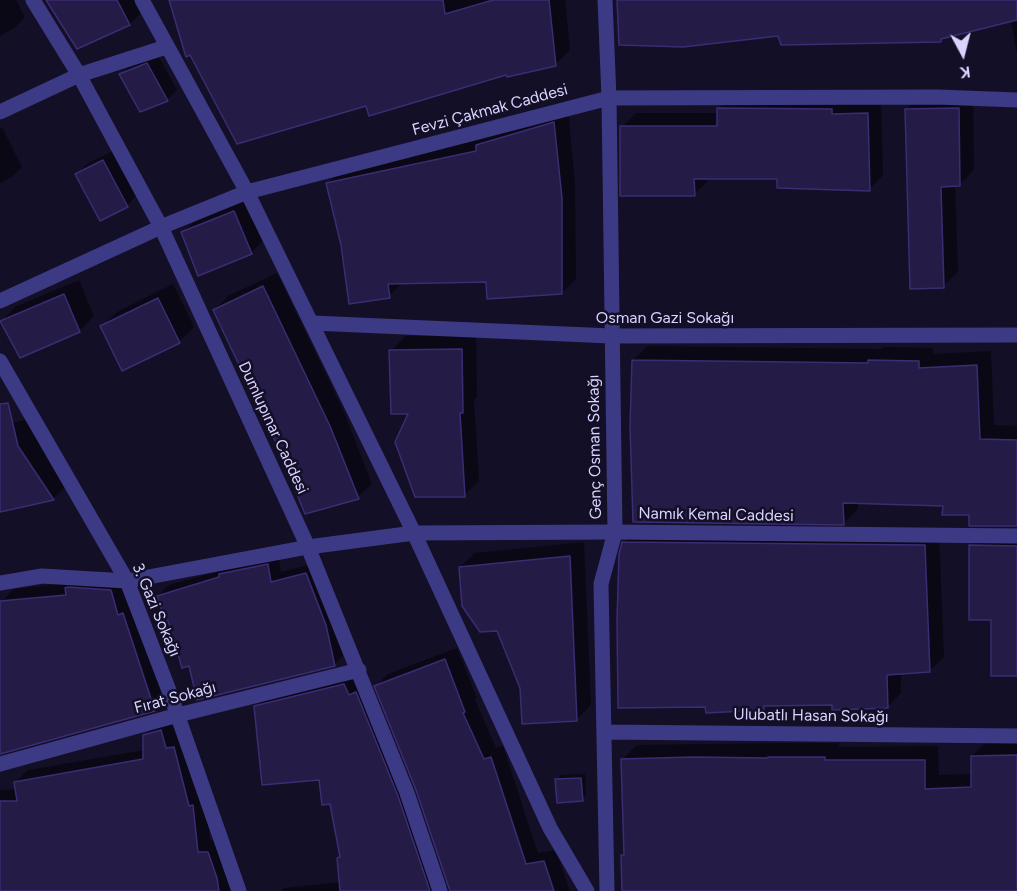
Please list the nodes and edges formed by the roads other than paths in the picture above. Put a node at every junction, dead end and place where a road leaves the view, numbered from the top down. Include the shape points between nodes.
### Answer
1 (33, 0) edge
2 (142, 0) edge
3 (605, 0) edge
4 (166, 47) junction
5 (79, 75) junction
6 (609, 98) junction
7 (1017, 100) edge
8 (0, 112) edge
9 (247, 192) junction
10 (161, 227) junction
11 (0, 301) edge
12 (312, 323) junction
13 (1017, 335) edge
14 (611, 336) junction
15 (0, 361) edge
16 (615, 532) junction
17 (414, 533) junction
18 (1017, 536) edge
19 (308, 547) junction
20 (127, 581) junction
21 (0, 583) edge
22 (360, 670) junction
23 (178, 715) junction
24 (604, 732) junction
25 (1017, 736) edge
26 (0, 764) edge
27 (239, 891) edge
28 (440, 891) edge
29 (587, 891) edge
30 (607, 891) edge

1 - 5 street, Dumlupınar Caddesi
2 - 4 street
3 - 6 street, Genç Osman Sokağı
4 - 5 street
4 - 9 street
5 - 8 street
5 - 10 street, Dumlupınar Caddesi
6 - 7 street, Fevzi Çakmak Caddesi
6 - 9 street, Fevzi Çakmak Caddesi
6 - 14 street, Genç Osman Sokağı
9 - 10 street, Fevzi Çakmak Caddesi
9 - 12 street
10 - 11 street, Fevzi Çakmak Caddesi
10 - 19 street, Dumlupınar Caddesi
12 - 14 street, Osman Gazi Sokağı
12 - 17 street
13 - 14 street, Osman Gazi Sokağı
14 - 16 street, Genç Osman Sokağı
15 - 20 street, 3. Gazi Sokağı
16 - 17 street, Namık Kemal Caddesi
16 - 18 street, Namık Kemal Caddesi
16 - 24 street, Genç Osman Sokağı via 601,584
17 - 19 street, Namık Kemal Caddesi
17 - 29 street via 550,828
19 - 20 street, Namık Kemal Caddesi
19 - 22 street, Dumlupınar Caddesi
20 - 21 street, Namık Kemal Caddesi via 42,576
20 - 23 street, 3. Gazi Sokağı
22 - 23 street, Fırat Sokağı
22 - 28 street, Dumlupınar Caddesi
23 - 26 street, Fırat Sokağı
23 - 27 street, 3. Gazi Sokağı
24 - 25 street, Ulubatlı Hasan Sokağı
24 - 30 street, Genç Osman Sokağı

